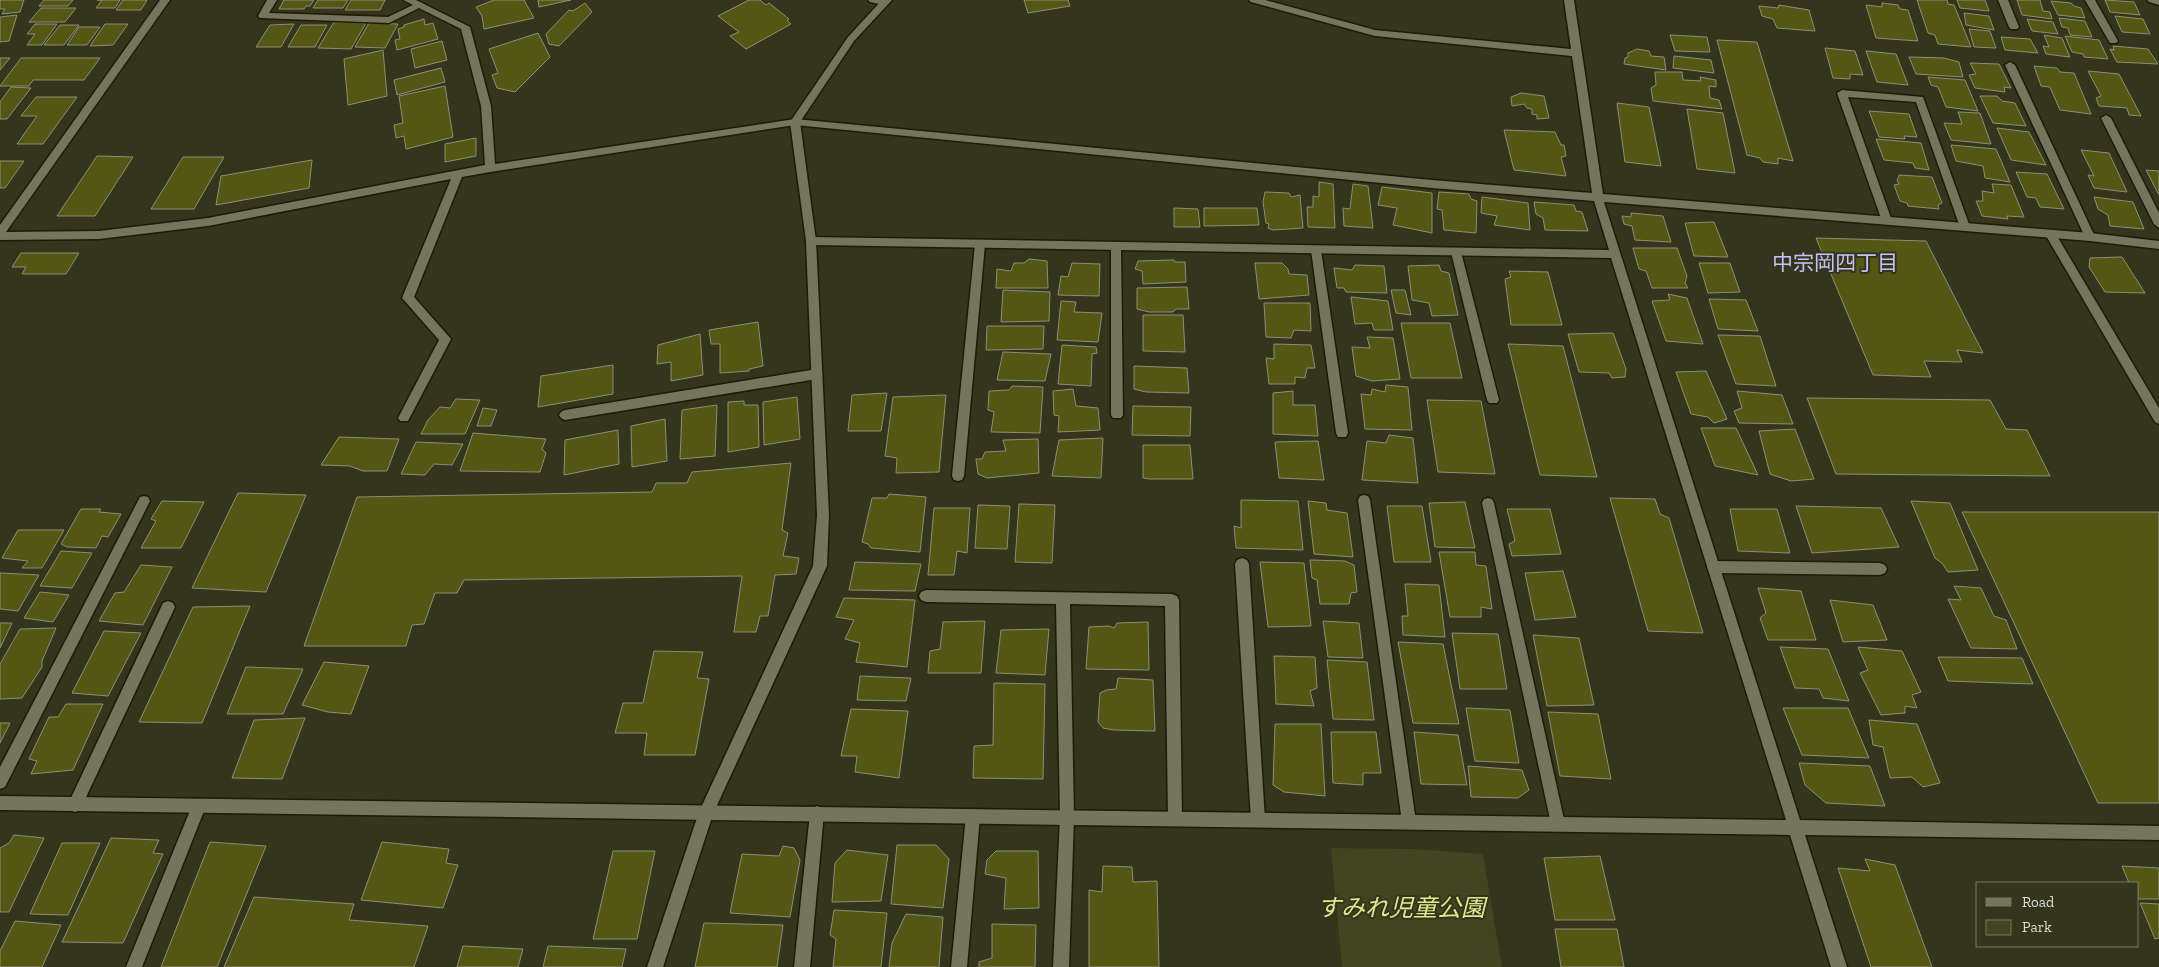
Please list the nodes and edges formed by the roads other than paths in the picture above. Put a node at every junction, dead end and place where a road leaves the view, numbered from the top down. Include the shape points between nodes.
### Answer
1 (165, 0) edge
2 (272, 0) edge
3 (408, 0) edge
4 (873, 0) edge
5 (1254, 0) edge
6 (1569, 0) edge
7 (2003, 0) edge
8 (2090, 0) edge
9 (2152, 0) edge
10 (886, 1) edge
11 (2159, 2) edge
12 (420, 5) junction
13 (2014, 27) dead end
14 (2113, 40) dead end
15 (1576, 53) junction
16 (2010, 65) dead end
17 (2106, 118) dead end
18 (795, 122) junction
19 (490, 168) junction
20 (458, 174) junction
21 (1598, 198) junction
22 (1887, 221) junction
23 (2159, 224) edge
24 (1964, 226) junction
25 (0, 234) edge
26 (2050, 234) junction
27 (2090, 237) junction
28 (811, 242) junction
29 (980, 244) junction
30 (2159, 244) edge
31 (1116, 246) junction
32 (1316, 250) junction
33 (1456, 252) junction
34 (1616, 254) junction
35 (817, 374) junction
36 (1493, 400) dead end
37 (565, 415) dead end
38 (1118, 415) dead end
39 (404, 418) dead end
40 (2159, 419) edge
41 (1342, 433) dead end
42 (958, 476) dead end
43 (1364, 500) dead end
44 (144, 501) dead end
45 (1488, 504) dead end
46 (1242, 564) dead end
47 (1714, 567) junction
48 (1880, 569) dead end
49 (926, 596) dead end
50 (1063, 598) junction
51 (168, 607) dead end
52 (0, 782) edge
53 (0, 804) edge
54 (75, 805) junction
55 (199, 806) junction
56 (706, 812) junction
57 (817, 814) junction
58 (973, 816) junction
59 (1067, 817) junction
60 (1175, 818) junction
61 (1258, 820) junction
62 (1409, 822) junction
63 (1558, 824) junction
64 (1796, 828) junction
65 (2159, 833) edge
66 (134, 967) edge
67 (655, 967) edge
68 (802, 967) edge
69 (959, 967) edge
70 (1061, 967) edge
71 (1839, 967) edge

1 - 25 street
2 - 12 street via 263,16 389,20
3 - 12 street
4 - 10 street
5 - 15 street via 1375,33
6 - 15 street
7 - 13 street
8 - 14 street
9 - 11 street
10 - 18 street via 851,39
12 - 19 street via 465,27 486,106
15 - 21 street
16 - 27 street
17 - 23 street
18 - 19 street
18 - 21 street
18 - 28 street
19 - 20 street
20 - 25 street via 208,222 99,235
20 - 39 street via 408,298 445,339
21 - 22 street
21 - 34 street
22 - 24 street
22 - 24 street via 1842,92 1920,99
24 - 26 street
26 - 27 street
26 - 40 street
27 - 30 street
28 - 29 street
28 - 35 street
29 - 31 street
29 - 42 street
31 - 32 street
31 - 38 street
32 - 33 street
32 - 41 street
33 - 34 street
33 - 36 street
34 - 47 street
35 - 37 street
35 - 56 street via 822,515 820,566
43 - 62 street
44 - 52 street
45 - 63 street
46 - 61 street
47 - 48 street
47 - 64 street
49 - 50 street
50 - 59 street
50 - 60 street via 1172,600
51 - 54 street
53 - 54 street
54 - 55 street
55 - 56 street
55 - 66 street
56 - 57 street
56 - 67 street
57 - 58 street
57 - 68 street
58 - 59 street
58 - 69 street
59 - 60 street
59 - 70 street
60 - 61 street
61 - 62 street
62 - 63 street
63 - 64 street
64 - 65 street
64 - 71 street

